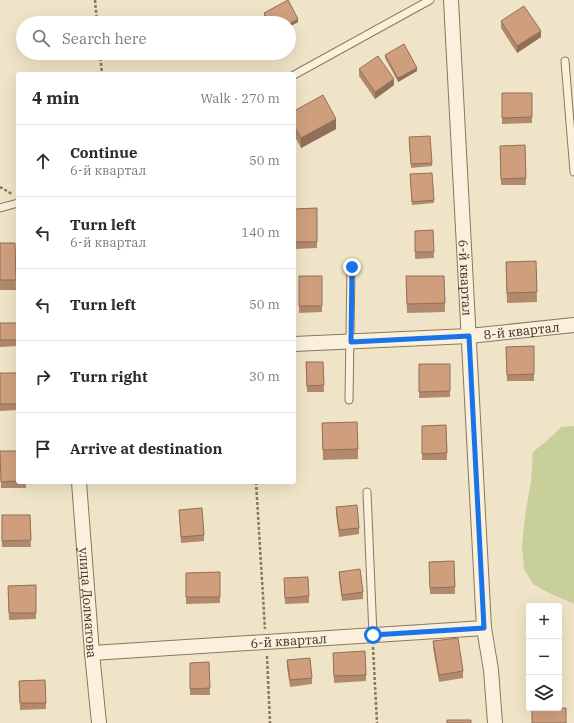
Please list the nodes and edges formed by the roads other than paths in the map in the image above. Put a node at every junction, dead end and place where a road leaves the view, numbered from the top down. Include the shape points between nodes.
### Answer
1 (430, 0) edge
2 (452, 0) edge
3 (565, 61) dead end
4 (296, 74) edge
5 (574, 172) edge
6 (16, 204) edge
7 (0, 208) edge
8 (352, 267) dead end
9 (574, 325) edge
10 (469, 336) junction
11 (351, 342) junction
12 (296, 344) edge
13 (349, 400) dead end
14 (79, 484) edge
15 (367, 492) dead end
16 (484, 628) junction
17 (373, 635) junction
18 (92, 653) junction
19 (99, 723) edge
20 (495, 723) edge

1 - 4 lane
2 - 10 street, 6-й квартал
3 - 5 lane
6 - 7 lane
8 - 11 lane
9 - 10 street, 8-й квартал
10 - 11 street, 8-й квартал
10 - 16 street, 6-й квартал
11 - 12 street, 8-й квартал
11 - 13 lane
14 - 18 street, улица Долматова
15 - 17 lane
16 - 17 street, 6-й квартал
16 - 20 street, 6-й квартал via 491,670
17 - 18 street, 6-й квартал
18 - 19 street, улица Долматова

